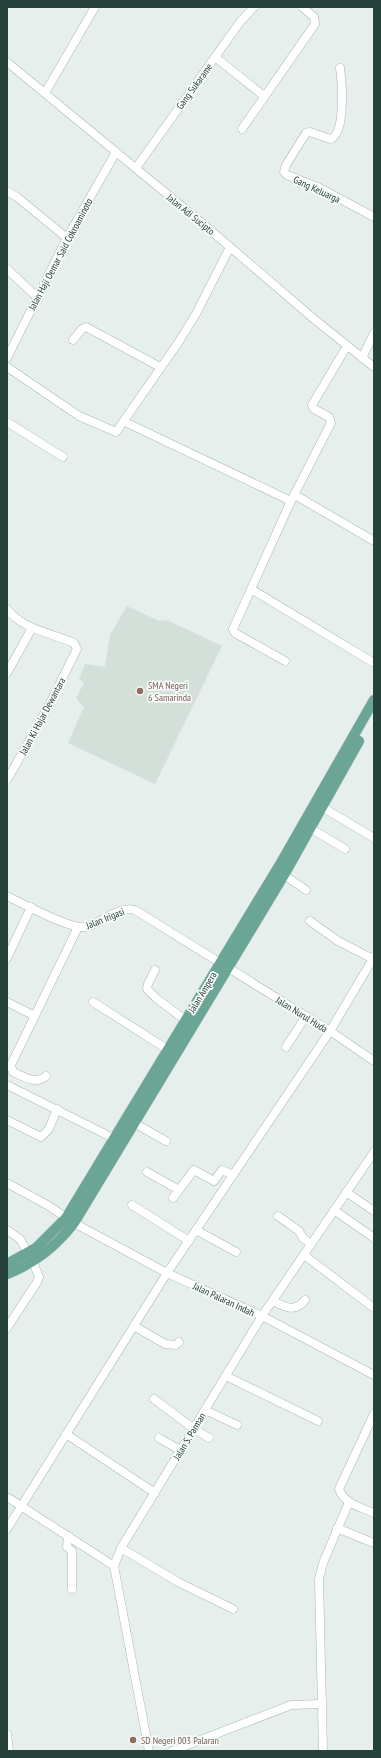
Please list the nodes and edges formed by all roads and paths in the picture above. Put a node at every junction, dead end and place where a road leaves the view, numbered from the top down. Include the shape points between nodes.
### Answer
1 (94, 7) edge
2 (254, 7) edge
3 (302, 7) edge
4 (215, 56) junction
5 (7, 62) edge
6 (340, 68) dead end
7 (45, 94) junction
8 (264, 96) junction
9 (242, 129) dead end
10 (116, 152) junction
11 (136, 168) junction
12 (7, 191) edge
13 (374, 217) edge
14 (67, 238) junction
15 (230, 246) junction
16 (7, 269) edge
17 (37, 297) junction
18 (374, 333) edge
19 (73, 340) dead end
20 (347, 346) junction
21 (7, 358) edge
22 (362, 358) junction
23 (7, 367) edge
24 (160, 367) junction
25 (374, 367) edge
26 (7, 422) edge
27 (125, 422) junction
28 (63, 457) dead end
29 (293, 498) junction
30 (374, 541) edge
31 (250, 589) junction
32 (7, 608) edge
33 (32, 628) junction
34 (285, 661) dead end
35 (374, 663) edge
36 (7, 673) edge
37 (374, 700) edge
38 (374, 713) edge
39 (7, 780) edge
40 (322, 807) junction
41 (310, 828) junction
42 (374, 838) edge
43 (345, 849) dead end
44 (284, 876) junction
45 (306, 890) dead end
46 (7, 896) edge
47 (31, 908) junction
48 (310, 921) dead end
49 (78, 927) junction
50 (7, 958) edge
51 (374, 958) edge
52 (219, 962) junction
53 (229, 968) junction
54 (155, 970) dead end
55 (7, 1002) edge
56 (93, 1002) dead end
57 (34, 1016) junction
58 (306, 1016) junction
59 (185, 1020) junction
60 (330, 1031) junction
61 (286, 1047) dead end
62 (167, 1049) junction
63 (374, 1061) edge
64 (10, 1068) edge
65 (46, 1076) dead end
66 (7, 1084) edge
67 (57, 1109) junction
68 (7, 1120) edge
69 (134, 1123) junction
70 (113, 1138) junction
71 (166, 1141) dead end
72 (374, 1152) edge
73 (147, 1172) dead end
74 (233, 1175) junction
75 (214, 1181) junction
76 (8, 1186) edge
77 (224, 1188) junction
78 (179, 1190) junction
79 (346, 1192) junction
80 (173, 1198) dead end
81 (132, 1205) dead end
82 (334, 1210) junction
83 (374, 1211) edge
84 (278, 1216) dead end
85 (70, 1220) junction
86 (7, 1230) edge
87 (196, 1230) junction
88 (374, 1238) edge
89 (189, 1241) junction
90 (311, 1244) junction
91 (236, 1252) dead end
92 (304, 1255) junction
93 (31, 1257) junction
94 (7, 1264) edge
95 (167, 1273) junction
96 (7, 1274) edge
97 (305, 1300) dead end
98 (273, 1301) junction
99 (374, 1308) edge
100 (262, 1316) junction
101 (134, 1326) junction
102 (7, 1328) edge
103 (179, 1342) dead end
104 (374, 1375) edge
105 (226, 1376) junction
106 (154, 1399) dead end
107 (205, 1410) junction
108 (374, 1414) edge
109 (318, 1421) dead end
110 (238, 1425) dead end
111 (194, 1429) junction
112 (66, 1434) junction
113 (159, 1438) dead end
114 (209, 1438) dead end
115 (180, 1450) junction
116 (155, 1493) junction
117 (7, 1497) edge
118 (349, 1502) junction
119 (21, 1506) junction
120 (373, 1511) edge
121 (337, 1528) junction
122 (7, 1529) edge
123 (68, 1536) junction
124 (371, 1542) dead end
125 (121, 1548) junction
126 (114, 1566) junction
127 (72, 1589) dead end
128 (233, 1609) dead end
129 (322, 1704) junction
130 (7, 1734) edge
131 (9, 1751) edge
132 (149, 1751) edge
133 (172, 1751) edge
134 (323, 1751) edge

1 - 7 street
2 - 4 street, Gang Sukarame
3 - 8 street via 314,17 315,24
4 - 8 street
4 - 11 street, Gang Sukarame
5 - 7 street, Jalan Adi Sucipto
6 - 13 street, Gang Keluarga via 342,96 336,134 330,139 306,133 284,172
7 - 10 street, Jalan Adi Sucipto
8 - 9 street
10 - 11 street, Jalan Adi Sucipto
10 - 14 street, Jalan Haji Oemar Said Cokroaminoto
11 - 15 street, Jalan Adi Sucipto
12 - 14 street
14 - 17 street, Jalan Haji Oemar Said Cokroaminoto
15 - 20 street, Jalan Adi Sucipto
15 - 24 street via 196,314
16 - 17 street
17 - 21 street, Jalan Haji Oemar Said Cokroaminoto
18 - 22 street
19 - 24 street via 86,327
20 - 22 street, Jalan Adi Sucipto
20 - 29 street via 312,404 314,409 329,417 331,423
22 - 25 street, Jalan Adi Sucipto
23 - 27 street via 89,422 116,432
24 - 27 street
26 - 28 street
27 - 29 street
29 - 30 street
29 - 31 street
31 - 34 street via 233,631
31 - 35 street
32 - 33 street
33 - 36 street
33 - 39 street, Jalan Ki Hajar Dewantara via 74,643 76,652
37 - 52 main road, Jalan Ampera via 282,861
38 - 40 main road, Jalan Ampera
40 - 41 main road, Jalan Ampera
40 - 42 street
41 - 43 street
41 - 44 main road, Jalan Ampera
44 - 45 street
44 - 53 main road, Jalan Ampera
46 - 47 street, Jalan Irigasi
47 - 49 street, Jalan Irigasi
47 - 50 street
48 - 51 street via 338,941
49 - 52 street, Jalan Irigasi via 92,925 130,908
49 - 57 street
51 - 60 street
52 - 53 street, Jalan Nurul Huda
52 - 59 main road, Jalan Ampera
53 - 58 street, Jalan Nurul Huda
53 - 69 main road, Jalan Ampera
54 - 59 street via 147,989
55 - 57 street
56 - 62 street
57 - 64 street
58 - 60 street, Jalan Nurul Huda
58 - 61 street
59 - 62 main road, Jalan Ampera
60 - 63 street, Jalan Nurul Huda
60 - 74 street
62 - 70 main road, Jalan Ampera
64 - 65 street via 35,1081
64 - 66 street
66 - 67 street
67 - 68 street via 49,1129 42,1137
67 - 70 street
69 - 71 street
69 - 85 main road, Jalan Ampera
70 - 85 main road, Jalan Ampera
72 - 79 street, Jalan S. Parman
73 - 78 street
74 - 75 street via 222,1170
74 - 77 street
75 - 77 street
75 - 78 street via 194,1170
76 - 85 street, Jalan Palaran Indah via 49,1206
77 - 87 street
78 - 80 street
79 - 82 street, Jalan S. Parman
79 - 83 street
81 - 89 street
82 - 88 street
82 - 90 street, Jalan S. Parman
84 - 90 street via 299,1231
85 - 93 main road, Jalan Ampera via 47,1253
85 - 95 street, Jalan Palaran Indah
86 - 93 street via 20,1239
87 - 89 street
87 - 91 street
89 - 95 street
90 - 92 street, Jalan S. Parman
92 - 98 street, Jalan S. Parman
92 - 99 street
93 - 94 main road, Jalan Ampera
93 - 96 main road, Jalan Ampera
93 - 102 street via 39,1277
95 - 100 street, Jalan Palaran Indah
95 - 101 street
97 - 98 street via 297,1308 291,1309
98 - 100 street, Jalan S. Parman
100 - 104 street, Jalan Palaran Indah
100 - 105 street, Jalan S. Parman
101 - 103 street via 165,1344 176,1345
101 - 112 street
105 - 107 street, Jalan S. Parman
105 - 109 street
106 - 111 street
107 - 110 street
107 - 111 street, Jalan S. Parman
108 - 118 street via 339,1489
111 - 114 street
111 - 115 street, Jalan S. Parman
112 - 116 street
112 - 119 street
113 - 115 street
115 - 116 street, Jalan S. Parman
116 - 125 street, Jalan S. Parman
117 - 119 street
118 - 120 street
118 - 121 street
119 - 122 street
119 - 123 street
121 - 124 street
121 - 129 street via 319,1579
123 - 126 street
123 - 127 street via 67,1547 72,1554
125 - 126 street, Jalan S. Parman
125 - 128 street via 178,1582
126 - 132 street
129 - 133 street via 291,1705
129 - 134 street
130 - 131 street

